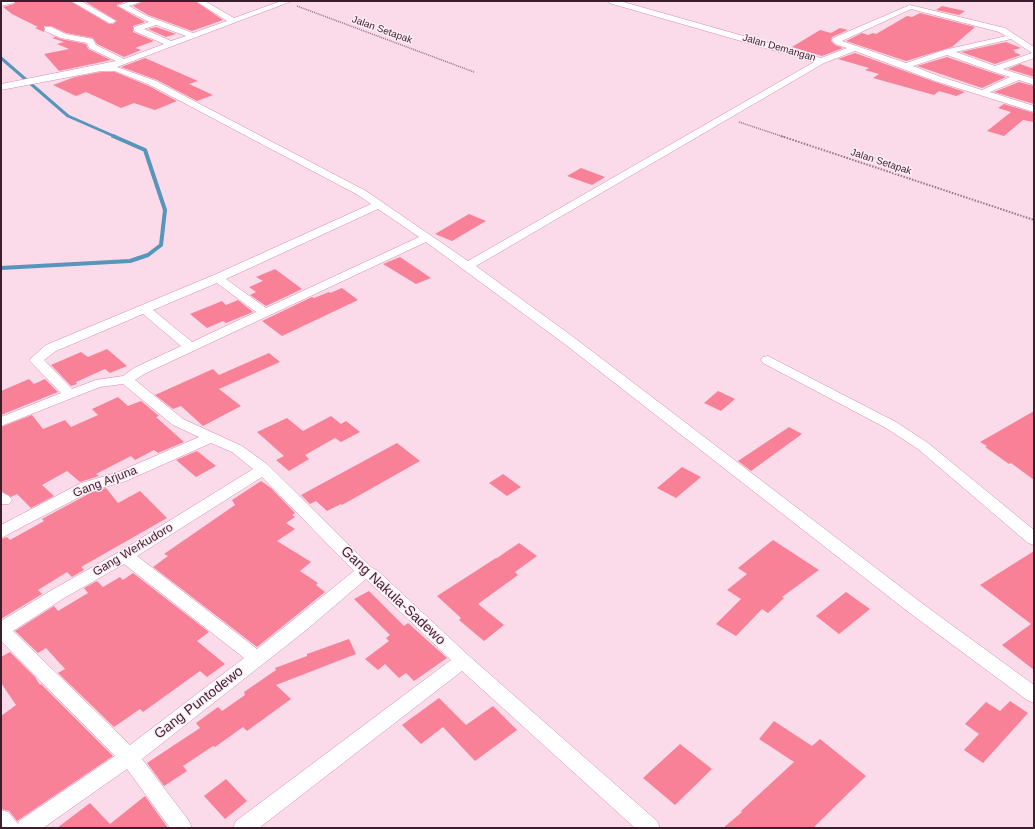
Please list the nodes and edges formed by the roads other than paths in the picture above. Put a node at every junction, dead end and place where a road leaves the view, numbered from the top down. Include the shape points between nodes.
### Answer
1 (11, 1) edge
2 (75, 1) edge
3 (139, 1) edge
4 (200, 1) edge
5 (612, 1) edge
6 (286, 2) edge
7 (1, 4) edge
8 (115, 8) junction
9 (95, 13) junction
10 (112, 21) dead end
11 (232, 21) junction
12 (157, 22) junction
13 (48, 29) dead end
14 (193, 36) junction
15 (1011, 37) junction
16 (171, 44) junction
17 (855, 48) junction
18 (1034, 51) edge
19 (946, 52) junction
20 (1034, 55) edge
21 (821, 61) junction
22 (118, 64) junction
23 (906, 66) junction
24 (994, 69) junction
25 (1017, 77) junction
26 (1034, 82) edge
27 (1, 87) edge
28 (982, 93) junction
29 (1034, 109) edge
30 (378, 205) junction
31 (426, 238) junction
32 (468, 266) junction
33 (218, 278) junction
34 (144, 309) junction
35 (265, 313) junction
36 (190, 347) junction
37 (768, 360) dead end
38 (126, 380) junction
39 (70, 395) junction
40 (1, 422) edge
41 (210, 438) junction
42 (263, 469) junction
43 (1, 532) edge
44 (1034, 539) edge
45 (126, 556) junction
46 (366, 571) junction
47 (1, 630) edge
48 (256, 658) junction
49 (463, 662) junction
50 (1032, 690) edge
51 (129, 757) junction
52 (1, 819) edge
53 (9, 828) edge
54 (26, 828) edge
55 (182, 828) edge
56 (243, 828) edge
57 (650, 828) edge

1 - 7 street
2 - 9 street
3 - 8 street
4 - 11 street
5 - 21 street, Jalan Demangan
6 - 11 street
8 - 9 street
8 - 12 street
9 - 10 street
11 - 14 street
12 - 14 street
12 - 16 street via 137,29
13 - 22 street via 64,36 90,41 92,46
14 - 16 street
15 - 17 street via 998,29 910,7 836,40
15 - 18 street
15 - 19 street
16 - 22 street
17 - 21 street, Jalan Demangan
17 - 23 street
19 - 23 street
19 - 24 street
20 - 24 street
21 - 32 street
22 - 27 street
22 - 30 street via 362,193
23 - 28 street
24 - 25 street
25 - 26 street
25 - 28 street
28 - 29 street
30 - 31 street
30 - 33 street
31 - 32 street
31 - 35 street
32 - 50 street via 584,352 917,609
33 - 34 street
33 - 35 street
34 - 36 street
34 - 39 street via 51,348 36,360
35 - 36 street
36 - 38 street via 134,373
37 - 44 street via 907,435
38 - 39 street via 105,382
38 - 41 street, Gang Nakula-Sadewo via 178,422
39 - 40 street
41 - 42 street, Gang Nakula-Sadewo via 237,449
41 - 43 street, Gang Arjuna via 121,477 86,488
42 - 45 street, Gang Werkudoro
42 - 46 street, Gang Nakula-Sadewo
45 - 47 street, Gang Werkudoro
45 - 48 street
46 - 48 street, Gang Puntodewo
46 - 49 street, Gang Nakula-Sadewo
47 - 51 street
48 - 51 street, Gang Puntodewo
49 - 56 street
49 - 57 street, Gang Nakula-Sadewo
51 - 54 street, Gang Puntodewo
51 - 55 street
52 - 53 street

